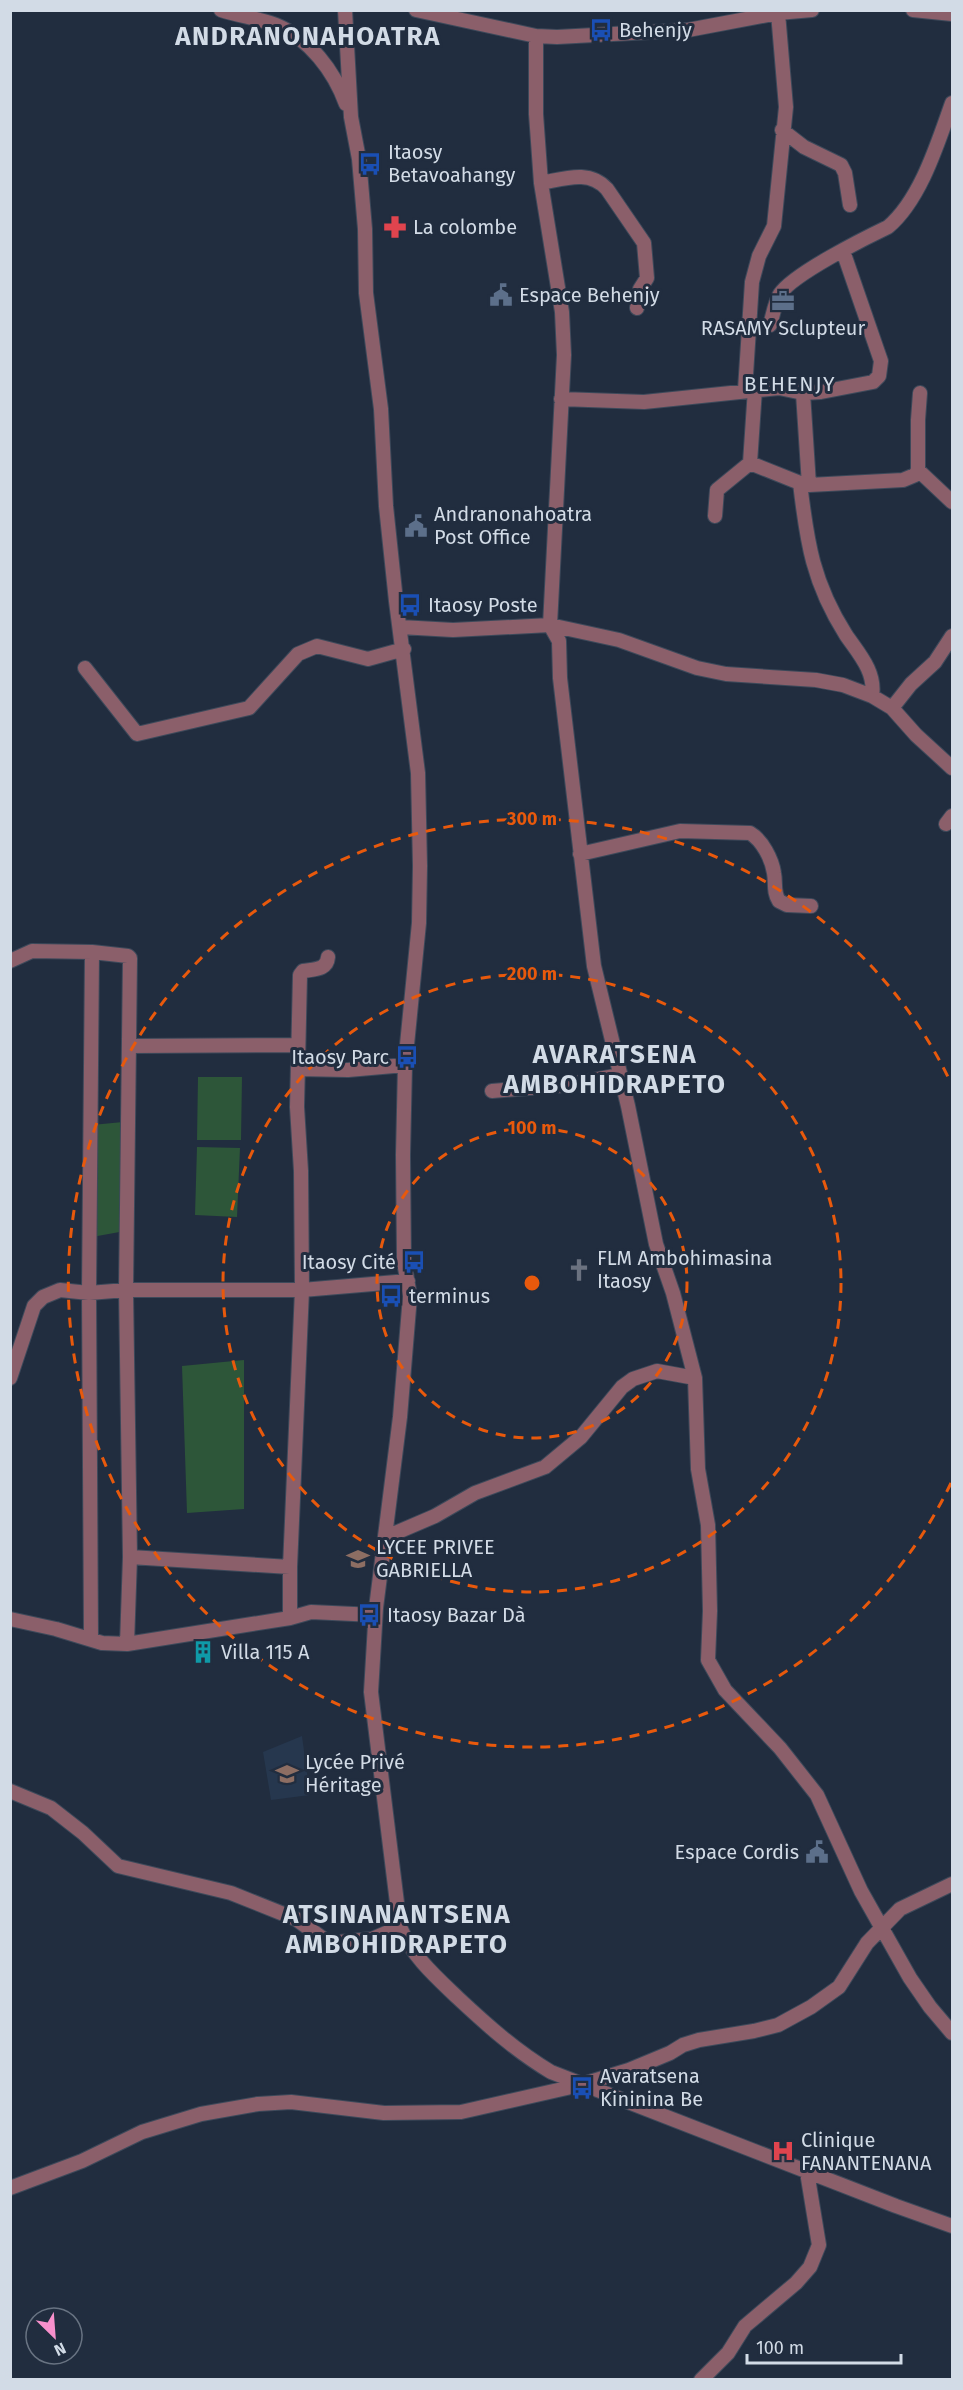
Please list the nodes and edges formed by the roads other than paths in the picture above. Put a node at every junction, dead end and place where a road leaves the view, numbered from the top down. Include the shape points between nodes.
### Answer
1 (221, 10) edge
2 (345, 10) edge
3 (416, 10) edge
4 (812, 10) edge
5 (913, 10) edge
6 (778, 13) junction
7 (952, 14) edge
8 (461, 15) edge
9 (536, 36) junction
10 (952, 103) edge
11 (351, 117) junction
12 (782, 130) junction
13 (541, 183) junction
14 (850, 205) dead end
15 (843, 251) junction
16 (637, 308) dead end
17 (770, 325) dead end
18 (750, 390) junction
19 (804, 393) junction
20 (920, 393) dead end
21 (561, 399) junction
22 (750, 463) junction
23 (918, 470) junction
24 (805, 484) junction
25 (952, 502) edge
26 (714, 516) dead end
27 (550, 624) junction
28 (400, 627) junction
29 (952, 636) edge
30 (404, 649) junction
31 (85, 668) dead end
32 (872, 696) junction
33 (892, 708) junction
34 (952, 768) edge
35 (580, 854) junction
36 (811, 906) dead end
37 (92, 952) junction
38 (328, 957) dead end
39 (10, 961) edge
40 (297, 1045) junction
41 (129, 1046) junction
42 (405, 1065) junction
43 (298, 1069) junction
44 (620, 1075) junction
45 (492, 1091) dead end
46 (408, 1281) junction
47 (126, 1290) junction
48 (302, 1290) junction
49 (89, 1293) junction
50 (10, 1378) edge
51 (694, 1378) junction
52 (386, 1537) junction
53 (130, 1557) junction
54 (290, 1567) junction
55 (375, 1615) junction
56 (291, 1618) junction
57 (10, 1619) edge
58 (91, 1638) junction
59 (127, 1644) junction
60 (10, 1791) edge
61 (952, 1884) edge
62 (882, 1926) junction
63 (400, 1927) junction
64 (952, 2033) edge
65 (580, 2085) junction
66 (807, 2172) junction
67 (10, 2188) edge
68 (952, 2226) edge
69 (701, 2379) edge

1 - 11 street via 276,25 302,40 335,80
2 - 11 street
3 - 8 street
4 - 6 street
5 - 7 street
6 - 9 street via 688,30
6 - 12 street via 786,107
8 - 9 street
9 - 13 street
10 - 15 street via 922,178 904,210 888,227
11 - 28 street
12 - 14 street via 804,147 841,165
12 - 18 street via 774,226 752,282
13 - 16 street via 588,176 607,189 644,243 646,278
13 - 21 street via 562,312
15 - 17 street via 785,288
15 - 19 street via 882,369 873,382 865,385
18 - 19 street via 787,388
18 - 21 street via 644,402
18 - 22 street
19 - 24 street
20 - 23 street
21 - 27 street
22 - 24 street
22 - 26 street via 717,490
23 - 24 street via 903,480
23 - 25 street
24 - 32 street via 812,563 834,615 867,668
27 - 28 street via 453,630
27 - 32 street via 619,640 697,668 756,677 816,680
27 - 35 street via 560,641 560,678
28 - 30 street
29 - 33 street via 935,662
30 - 31 street via 368,659 317,646 298,654 249,708 137,734
30 - 42 street via 418,773 420,866 419,923
32 - 33 street
33 - 34 street
35 - 36 street via 680,831 743,831 754,835 766,854 775,874 779,901
35 - 44 street via 594,966
37 - 39 street via 32,951
37 - 41 street via 130,958
37 - 49 street
38 - 40 street via 324,967 300,975
40 - 41 street
40 - 43 street
41 - 47 street
42 - 43 street
42 - 46 street via 404,1262
43 - 48 street
44 - 45 street via 566,1085
44 - 51 street via 656,1244
46 - 48 street
46 - 52 street via 402,1395
47 - 48 street
47 - 49 street
47 - 53 street
48 - 54 street
49 - 50 street via 60,1290 34,1306
49 - 58 street
51 - 52 street via 657,1371 633,1378 581,1437 545,1467 475,1493
51 - 62 street via 698,1469 708,1525 708,1660 725,1690 780,1748 817,1795 861,1891
52 - 55 street
53 - 54 street
53 - 59 street
54 - 56 street
55 - 56 street via 311,1612
55 - 63 street via 371,1692
56 - 59 street
57 - 58 street
58 - 59 street via 102,1643
60 - 63 street via 51,1808 118,1866 231,1893 296,1919 329,1943 372,1939
61 - 62 street via 900,1910
62 - 64 street via 916,1989
62 - 65 street via 839,1987 778,2025 683,2045 629,2070
63 - 65 street via 413,1951 432,1972 502,2039 551,2073
65 - 66 street
65 - 67 street via 461,2112 384,2112 291,2102 239,2106 142,2132 82,2161
66 - 68 street
66 - 69 street via 819,2245 810,2267 745,2326 728,2353

